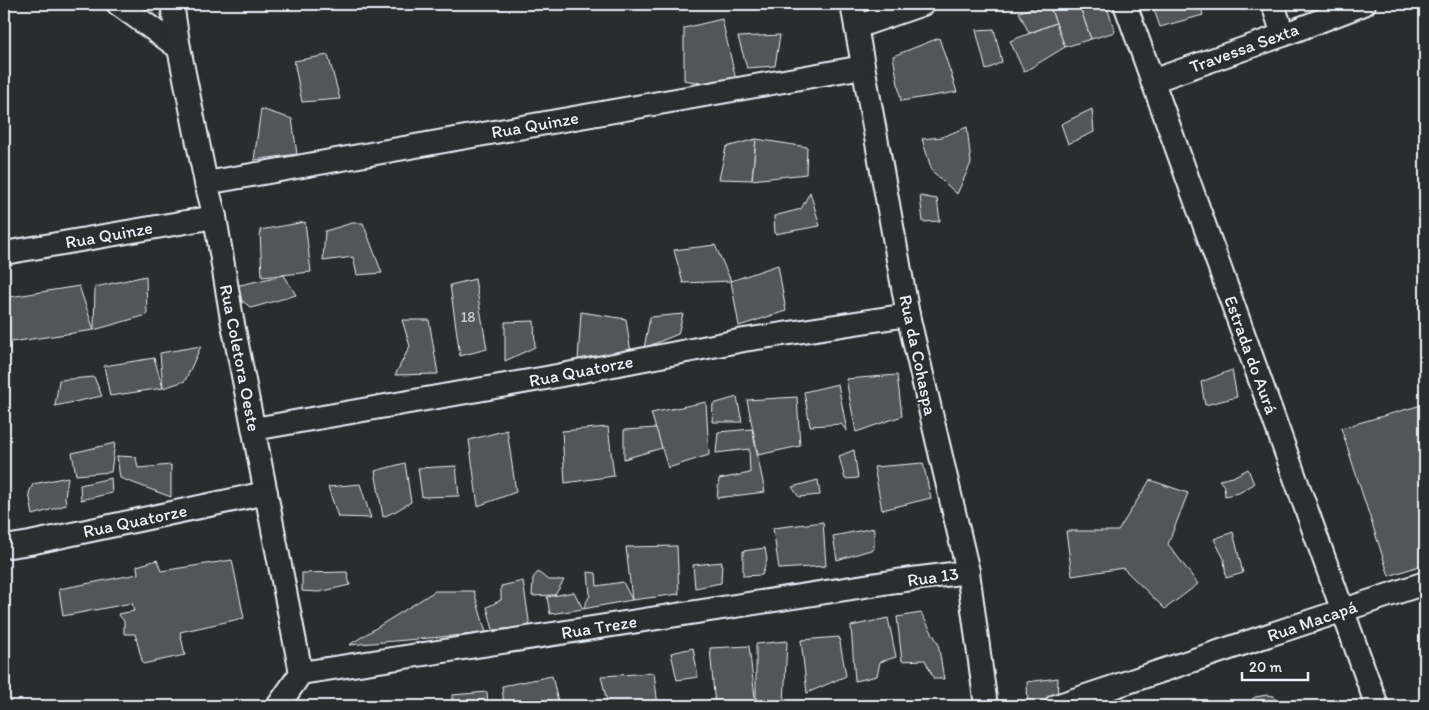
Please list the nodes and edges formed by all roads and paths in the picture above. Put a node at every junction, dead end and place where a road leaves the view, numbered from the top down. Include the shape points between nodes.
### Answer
1 (118, 4) edge
2 (172, 4) edge
3 (852, 4) edge
4 (923, 4) edge
5 (1125, 4) edge
6 (1273, 4) edge
7 (1364, 4) edge
8 (856, 27) junction
9 (1283, 35) junction
10 (179, 48) junction
11 (863, 67) junction
12 (1152, 81) junction
13 (206, 183) junction
14 (215, 217) junction
15 (4, 254) edge
16 (908, 315) junction
17 (254, 429) junction
18 (266, 493) junction
19 (4, 547) edge
20 (968, 572) junction
21 (898, 582) joint
22 (1425, 583) edge
23 (1343, 610) junction
24 (301, 674) junction
25 (278, 706) edge
26 (986, 706) edge
27 (1056, 706) edge
28 (1378, 706) edge

1 - 10 street
2 - 10 street, Rua Coletora Oeste
3 - 8 street, Rua da Cohaspa
4 - 8 street
5 - 12 street, Estrada do Aurá
6 - 9 street
7 - 9 street, Travessa Sexta
8 - 11 street, Rua da Cohaspa
9 - 12 street, Travessa Sexta
10 - 13 street, Rua Coletora Oeste
11 - 13 street, Rua Quinze
11 - 16 street, Rua da Cohaspa
12 - 23 street, Estrada do Aurá
13 - 14 street, Rua Coletora Oeste
14 - 15 street, Rua Quinze
14 - 17 street, Rua Coletora Oeste
16 - 17 street, Rua Quatorze via 744,340
16 - 20 street, Rua da Cohaspa
17 - 18 street, Rua Coletora Oeste
18 - 19 street, Rua Quatorze
18 - 24 street, Rua Coletora Oeste
20 - 21 street, Rua 13
20 - 26 street, Rua da Cohaspa
21 - 24 street, Rua Treze
22 - 23 street, Rua Macapá
23 - 27 street, Rua Macapá
23 - 28 street, Estrada do Aurá
24 - 25 street

